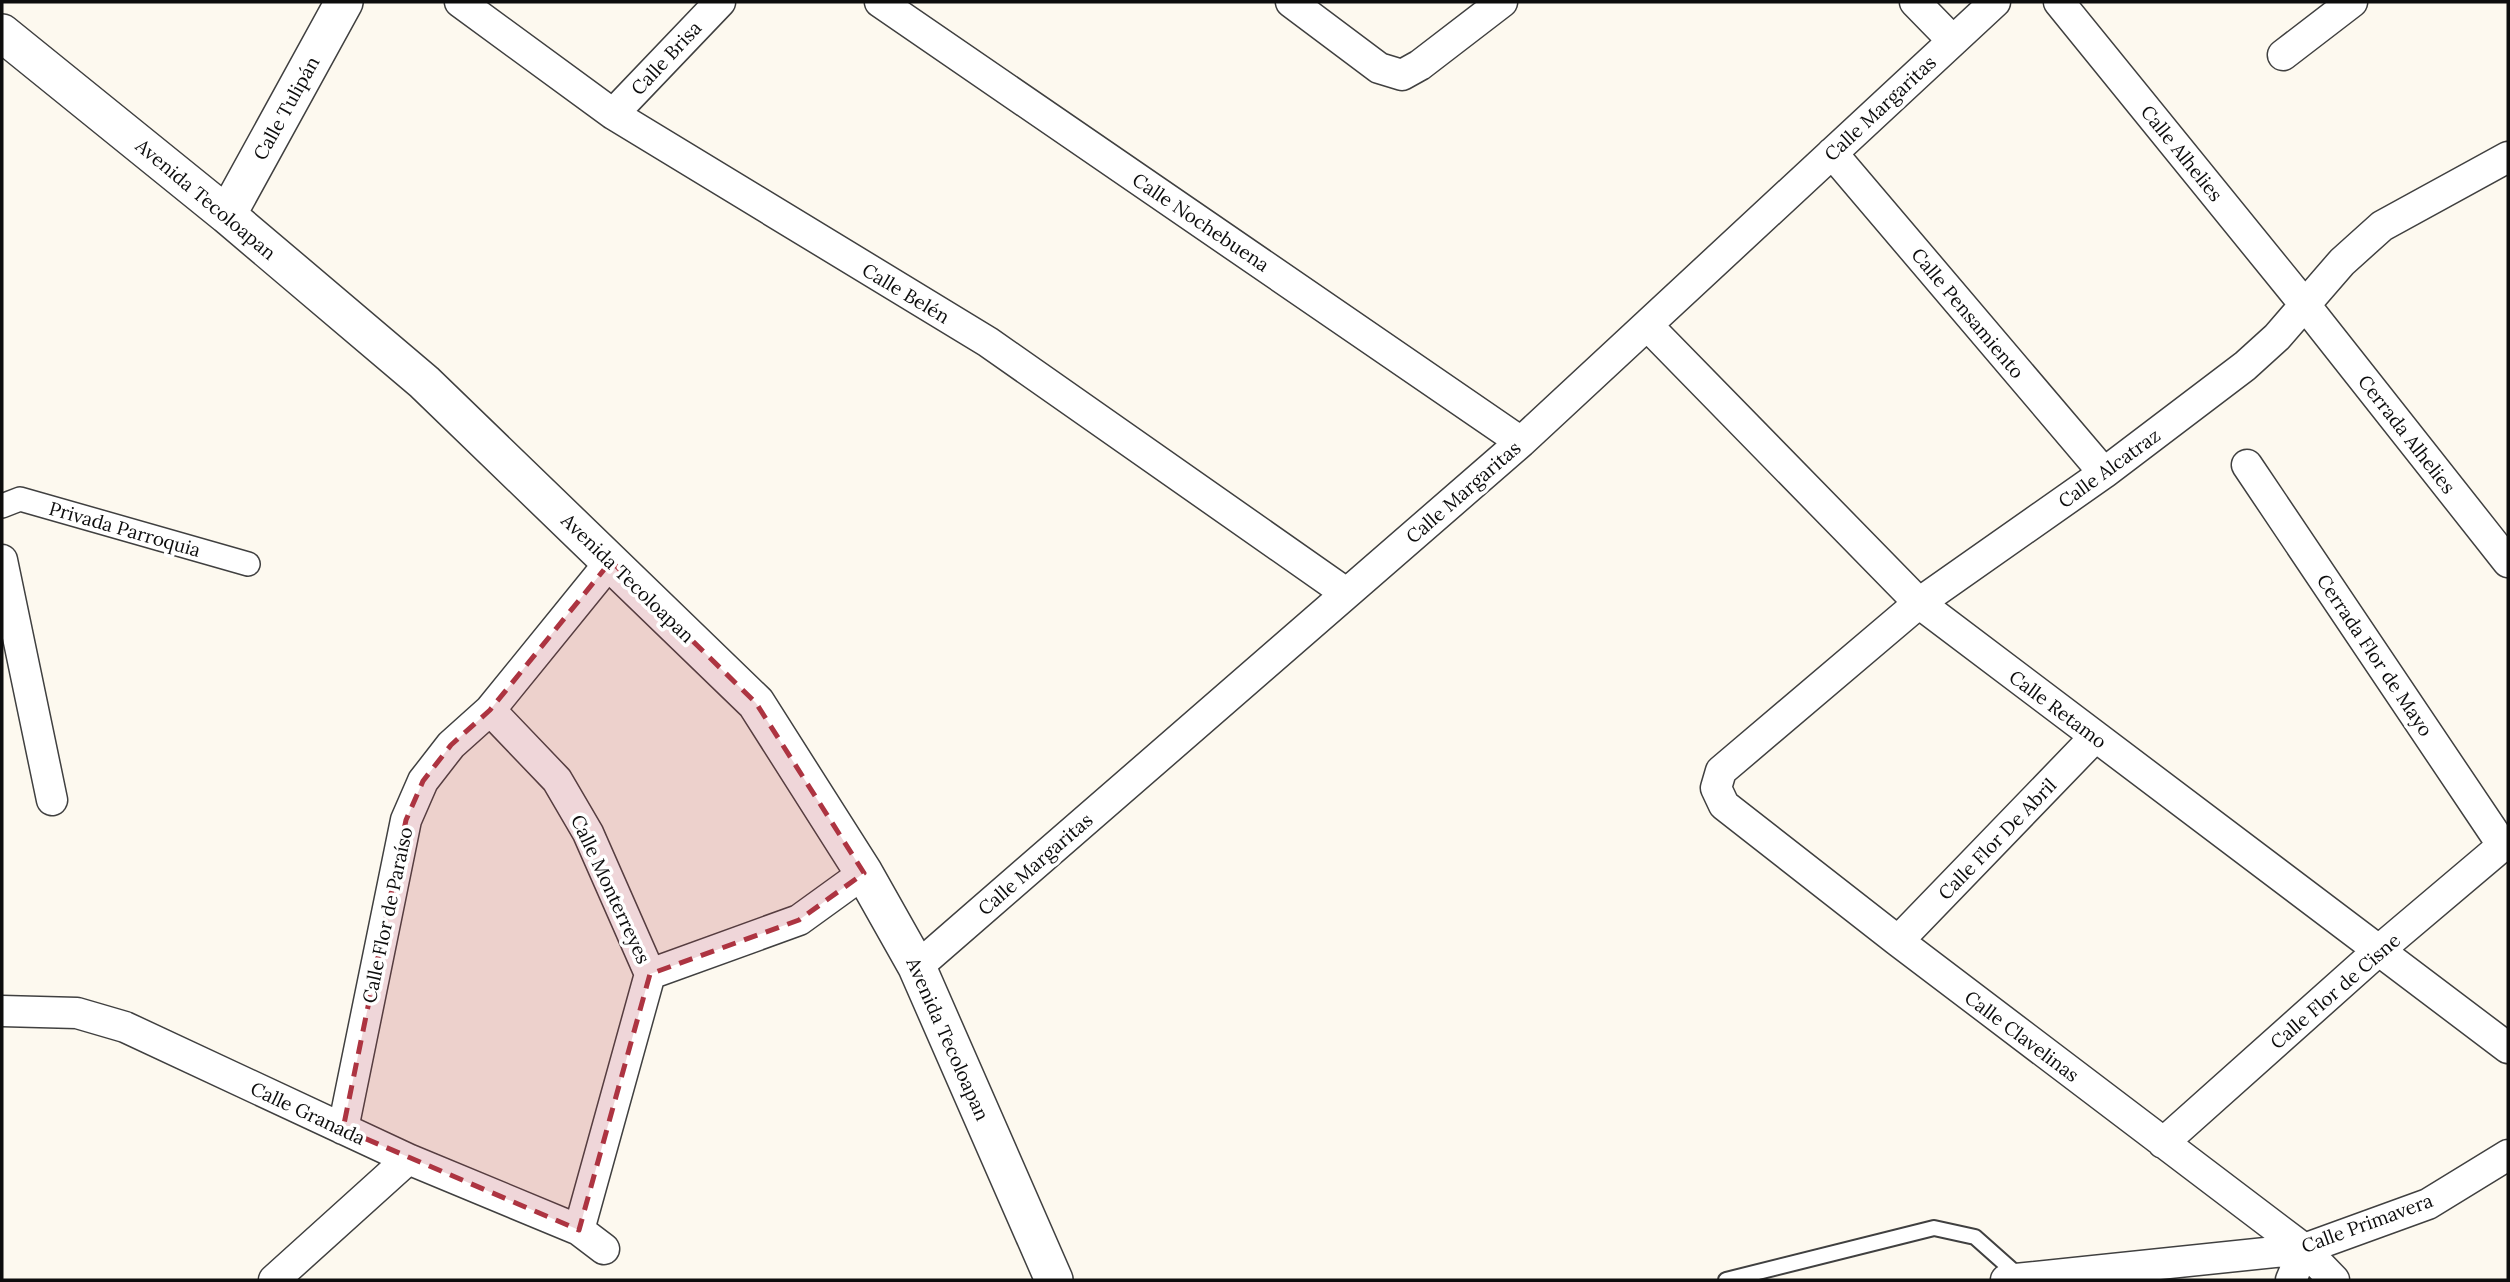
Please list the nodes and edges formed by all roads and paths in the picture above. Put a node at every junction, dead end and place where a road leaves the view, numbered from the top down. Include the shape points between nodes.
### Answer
1 (344, 2) edge
2 (460, 2) edge
3 (720, 2) edge
4 (880, 2) edge
5 (1291, 2) edge
6 (1502, 2) edge
7 (1915, 2) edge
8 (1995, 2) edge
9 (2059, 2) edge
10 (2352, 2) edge
11 (2, 33) edge
12 (1953, 41) junction
13 (2283, 55) dead end
14 (613, 114) junction
15 (1832, 153) junction
16 (2508, 157) edge
17 (227, 215) junction
18 (2305, 305) junction
19 (1647, 325) junction
20 (1521, 442) junction
21 (2246, 465) dead end
22 (2104, 473) junction
23 (2, 506) edge
24 (2, 560) edge
25 (611, 561) junction
26 (2508, 562) edge
27 (248, 564) dead end
28 (1346, 593) junction
29 (1919, 603) junction
30 (490, 710) junction
31 (2095, 737) junction
32 (1716, 788) joint
33 (52, 800) dead end
34 (2505, 843) edge
35 (864, 873) junction
36 (1898, 942) junction
37 (2378, 951) junction
38 (917, 967) junction
39 (650, 974) junction
40 (2, 1011) edge
41 (2508, 1048) edge
42 (343, 1129) junction
43 (2163, 1143) junction
44 (2508, 1155) edge
45 (408, 1159) junction
46 (579, 1230) junction
47 (604, 1249) dead end
48 (2304, 1249) junction
49 (2013, 1279) edge
50 (274, 1280) edge
51 (1054, 1280) edge
52 (1726, 1280) edge
53 (2291, 1280) edge
54 (2334, 1280) edge

1 - 17 street, Calle Tulipán
2 - 14 street, Calle Belén
3 - 14 street, Calle Brisa
4 - 20 street, Calle Nochebuena
5 - 6 street via 1379,68 1402,75
7 - 12 street
8 - 12 street, Calle Margaritas
9 - 18 street, Calle Alhelies
10 - 13 street
11 - 17 street, Avenida Tecoloapan
12 - 15 street, Calle Margaritas
14 - 28 street, Calle Belén via 988,342
15 - 19 street, Calle Margaritas
15 - 22 street, Calle Pensamiento
16 - 18 street, Calle Alcatraz via 2382,226 2342,262
17 - 25 street, Avenida Tecoloapan via 424,382
18 - 22 street, Calle Alcatraz via 2245,366
18 - 26 street, Cerrada Alhelies
19 - 20 street, Calle Margaritas
19 - 29 street, Calle Retamo
20 - 28 street, Calle Margaritas
21 - 34 street, Cerrada Flor de Mayo
22 - 29 street, Calle Alcatraz
23 - 27 street, Privada Parroquia via 20,499
24 - 33 street
25 - 30 street, Calle Flor de Paraíso
25 - 35 street, Avenida Tecoloapan via 756,703
28 - 38 street, Calle Margaritas
29 - 31 street, Calle Retamo
29 - 32 street, Calle Alcatraz via 1721,771
30 - 39 street, Calle Monterreyes via 557,780 589,833
30 - 42 street, Calle Flor de Paraíso via 451,745 423,781 406,820
31 - 36 street, Calle Flor De Abril
31 - 37 street, Calle Retamo
32 - 36 street, Calle Clavelinas via 1724,805
34 - 37 street, Calle Flor de Cisne
35 - 38 street, Avenida Tecoloapan
35 - 39 street, Calle Monterreyes via 799,920
36 - 43 street, Calle Clavelinas
37 - 41 street, Calle Retamo
37 - 43 street, Calle Flor de Cisne
38 - 51 street, Avenida Tecoloapan
39 - 46 street, Calle Monterreyes
40 - 42 street, Calle Granada via 77,1013 125,1027
42 - 45 street, Calle Granada
43 - 48 street, Calle Clavelinas
44 - 48 street, Calle Primavera via 2428,1204
45 - 46 street, Calle Granada
45 - 50 street
46 - 47 street, Calle Granada
48 - 49 street, Calle Primavera
48 - 53 street
48 - 54 street, Calle Clavelinas
49 - 52 lane via 1975,1237 1934,1228

